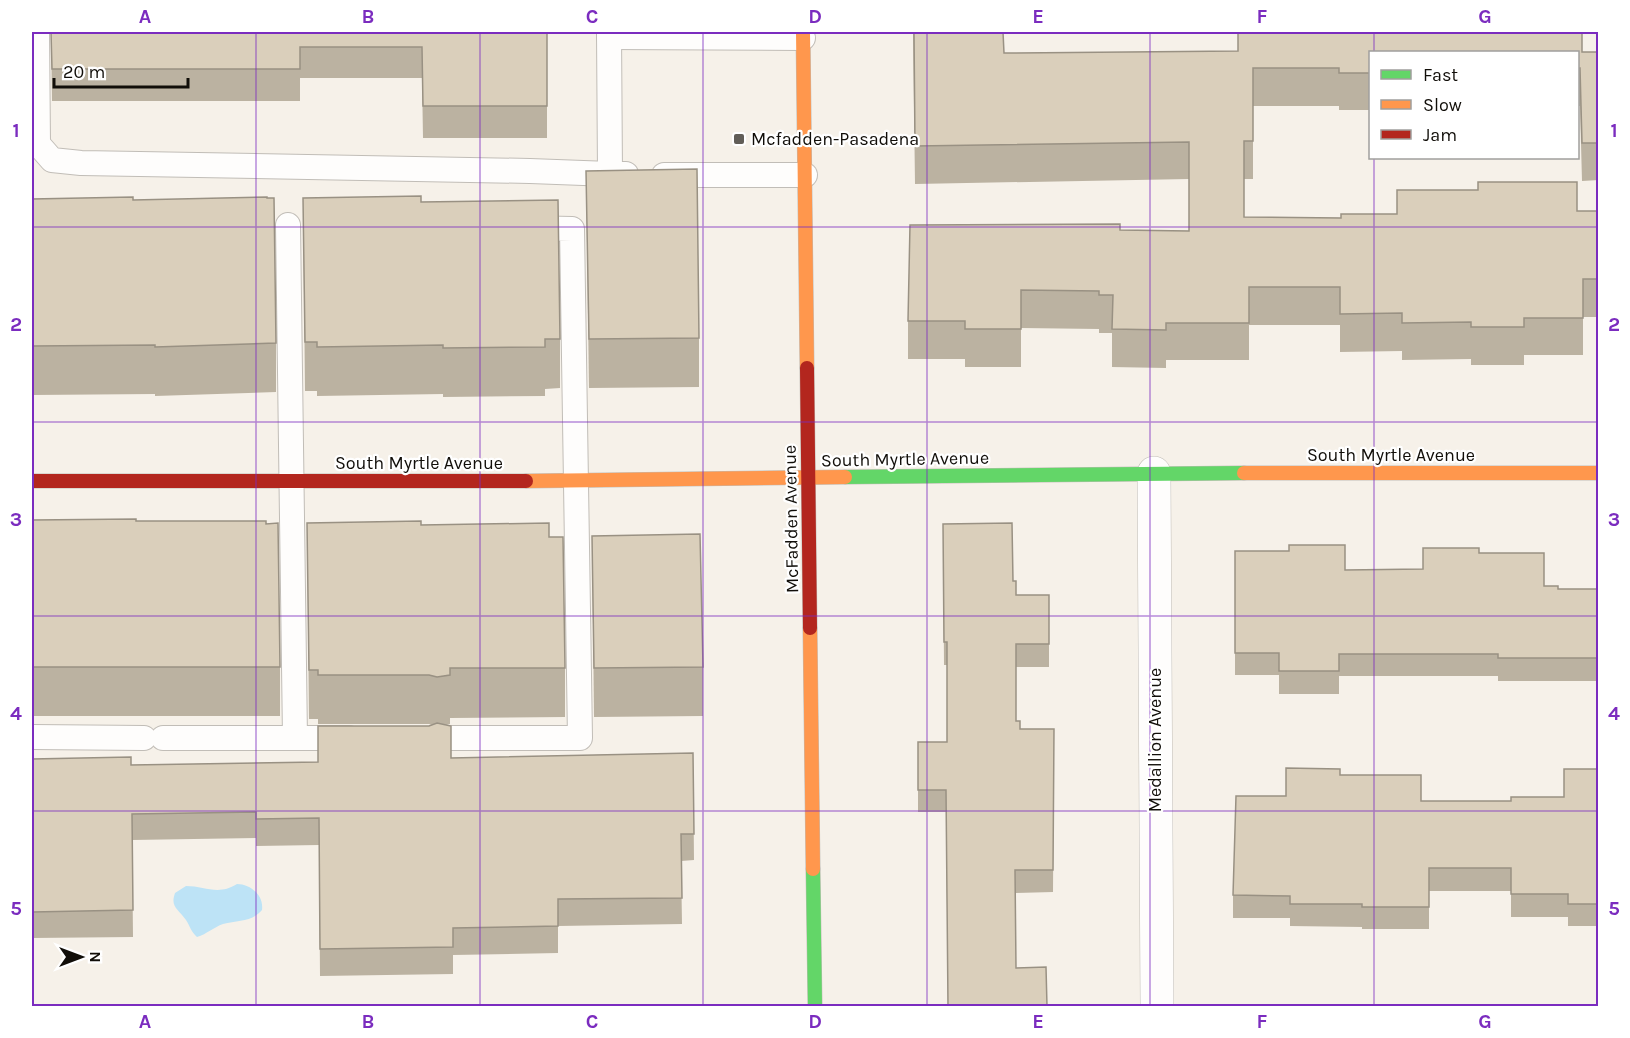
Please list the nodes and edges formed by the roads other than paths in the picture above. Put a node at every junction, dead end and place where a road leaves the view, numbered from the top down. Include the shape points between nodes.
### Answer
1 (37, 32) edge
2 (609, 34) edge
3 (803, 35) edge
4 (610, 174) junction
5 (805, 175) junction
6 (288, 226) dead end
7 (505, 228) edge
8 (1154, 473) junction
9 (1599, 473) edge
10 (809, 478) junction
11 (32, 481) edge
12 (292, 481) junction
13 (575, 481) junction
14 (32, 737) edge
15 (295, 738) junction
16 (373, 738) edge
17 (431, 738) edge
18 (815, 1006) edge
19 (1157, 1006) edge

1 - 4 lane via 38,144 52,160
2 - 3 lane
2 - 4 lane
3 - 5 street, McFadden Avenue
4 - 5 lane
5 - 10 street, McFadden Avenue
6 - 12 lane
7 - 13 lane via 572,229
8 - 9 street, South Myrtle Avenue
8 - 10 street, South Myrtle Avenue
8 - 19 street, Medallion Avenue
10 - 13 street, South Myrtle Avenue
10 - 18 street, McFadden Avenue
11 - 12 street, South Myrtle Avenue
12 - 13 street, South Myrtle Avenue
12 - 15 lane
13 - 17 lane via 580,738
14 - 15 lane
15 - 16 lane

